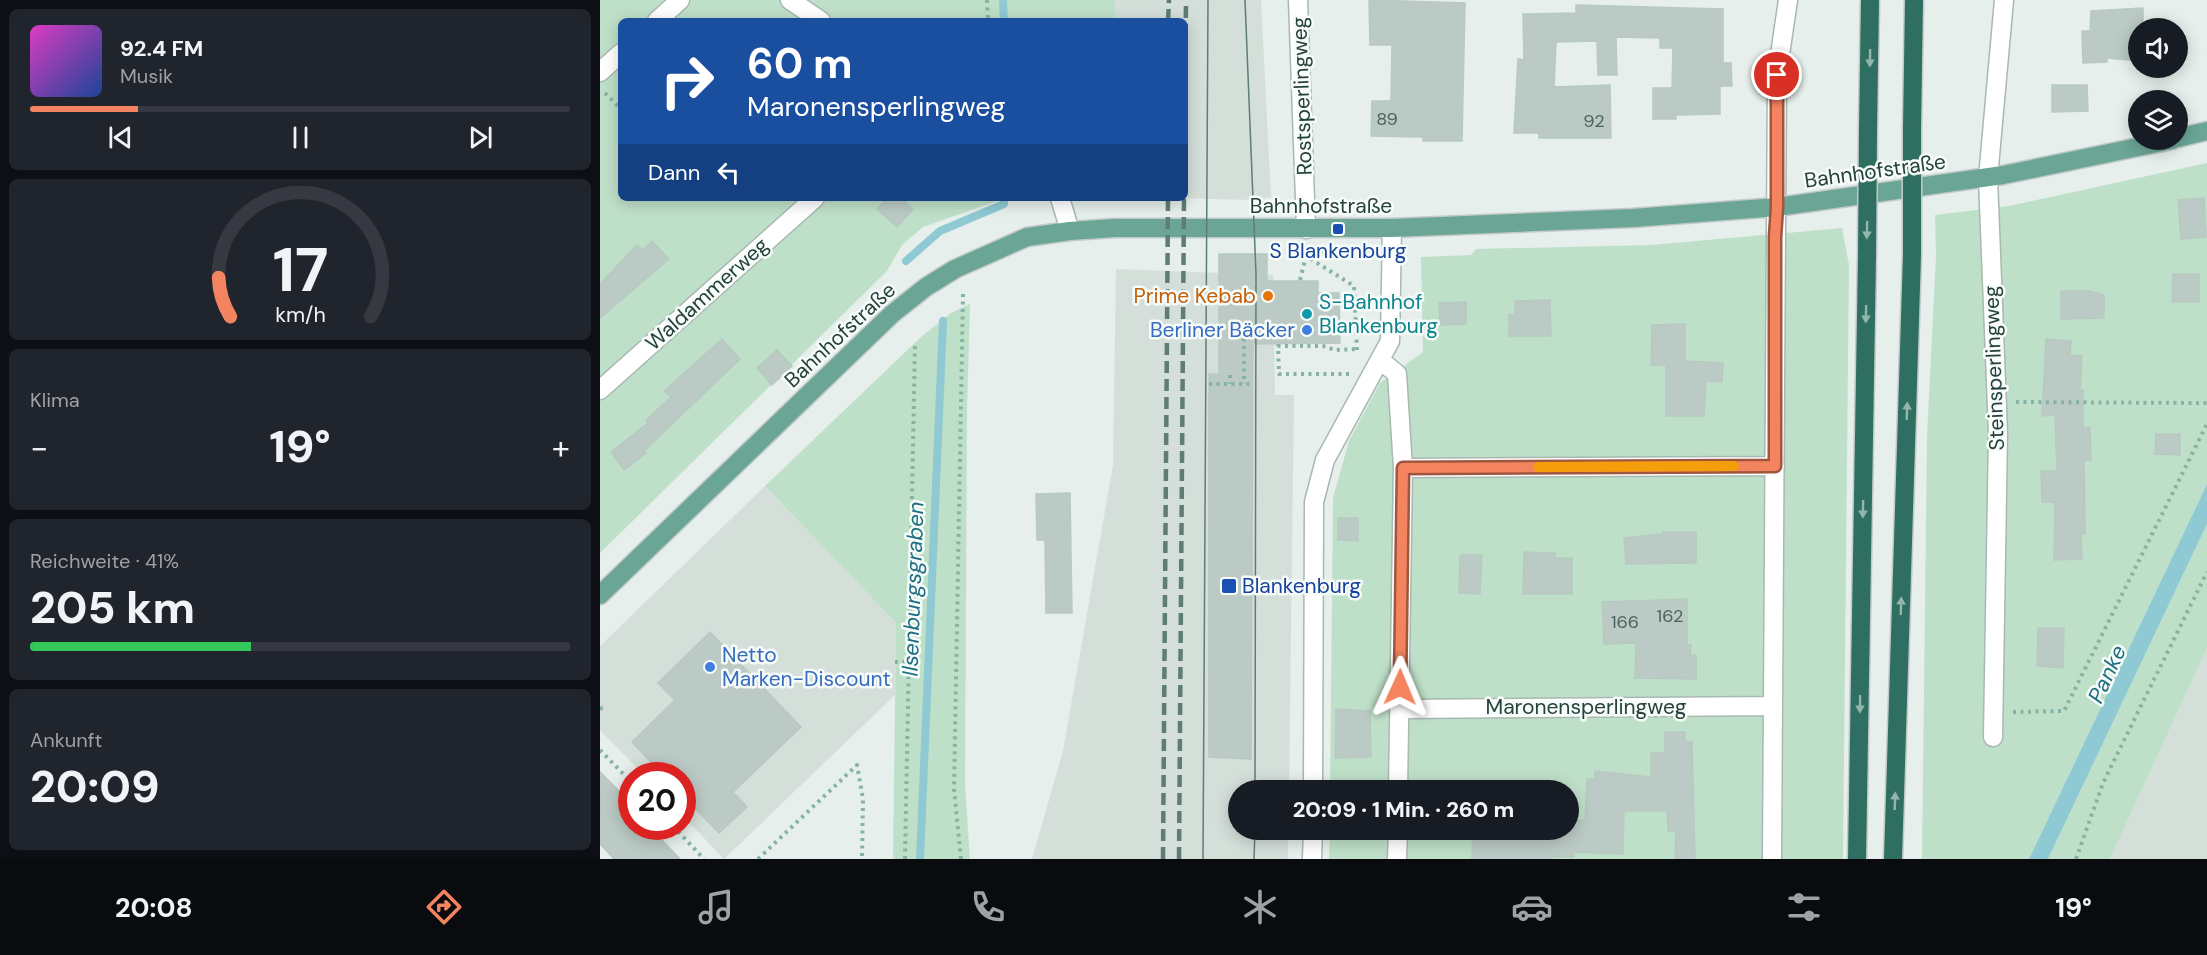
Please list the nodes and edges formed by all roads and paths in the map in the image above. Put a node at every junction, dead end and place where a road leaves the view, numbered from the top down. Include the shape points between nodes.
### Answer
1 (680, 0) edge
2 (790, 0) edge
3 (987, 0) edge
4 (1298, 0) edge
5 (1788, 0) edge
6 (1870, 0) edge
7 (1914, 0) edge
8 (2004, 0) edge
9 (660, 18) edge
10 (817, 18) edge
11 (988, 18) edge
12 (618, 56) edge
13 (600, 72) edge
14 (600, 88) edge
15 (618, 106) edge
16 (2207, 131) edge
17 (2188, 136) edge
18 (2128, 150) edge
19 (1988, 178) junction
20 (812, 201) edge
21 (1061, 201) edge
22 (1777, 207) junction
23 (1392, 228) junction
24 (1306, 229) junction
25 (1070, 231) junction
26 (1300, 280) dead end
27 (963, 294) dead end
28 (1245, 331) dead end
29 (915, 344) dead end
30 (1356, 349) junction
31 (1380, 360) junction
32 (1355, 374) dead end
33 (1230, 375) dead end
34 (1209, 384) dead end
35 (1230, 384) junction
36 (1245, 384) junction
37 (1251, 384) dead end
38 (600, 390) edge
39 (1996, 402) junction
40 (2207, 404) edge
41 (2207, 424) edge
42 (1775, 466) junction
43 (1403, 468) junction
44 (2207, 572) edge
45 (600, 595) edge
46 (895, 662) dead end
47 (910, 662) junction
48 (1772, 706) junction
49 (600, 708) edge
50 (1400, 709) junction
51 (607, 710) dead end
52 (1993, 712) junction
53 (1993, 737) dead end
54 (600, 750) edge
55 (618, 769) edge
56 (1313, 780) edge
57 (1398, 780) edge
58 (686, 840) edge
59 (1313, 840) edge
60 (1398, 840) edge
61 (704, 859) edge
62 (758, 859) edge
63 (862, 859) edge
64 (905, 859) edge
65 (961, 859) edge
66 (1312, 859) edge
67 (1397, 859) edge
68 (1772, 859) edge
69 (1857, 859) edge
70 (1893, 859) edge
71 (2076, 859) edge

1 - 9 street
2 - 10 street
3 - 11 path
4 - 24 street, Rostsperlingweg
5 - 22 street via 1777,75
6 -> 69 highway, bridge
70 -> 7 highway, bridge via 1912,255
8 - 19 street, Steinsperlingweg
12 - 13 street
14 - 15 path
16 - 17 main road
18 - 19 main road, Bahnhofstraße
19 - 22 main road, Bahnhofstraße
19 - 39 street, Steinsperlingweg
20 - 38 street, Waldammerweg
21 - 25 street
22 - 23 main road, Bahnhofstraße via 1633,218
22 - 42 street
23 - 24 main road, Bahnhofstraße
23 - 31 street via 1390,341
24 - 25 main road, Bahnhofstraße
25 - 45 main road, Bahnhofstraße via 1027,237 955,269 926,287 867,337
26 - 30 path via 1306,256 1354,286
27 - 65 path via 954,789
28 - 36 path
29 - 47 path
30 - 31 path
30 - 32 path via 1278,346 1279,374
31 - 43 street via 1397,374
31 - 56 street via 1324,460 1314,502
33 - 35 path
34 - 35 path
35 - 36 path
36 - 37 path
39 - 40 path
39 - 52 street, Steinsperlingweg
41 - 52 path via 2064,711
42 - 43 street
42 - 48 street
43 - 50 street
44 - 71 path via 2103,783
46 - 47 path
47 - 64 path
48 - 50 street, Maronensperlingweg
48 - 68 street
49 - 51 path
50 - 57 street
52 - 53 street, Steinsperlingweg
54 - 55 path
58 - 61 path
59 - 66 street
60 - 67 street
62 - 63 path via 857,765 862,799

